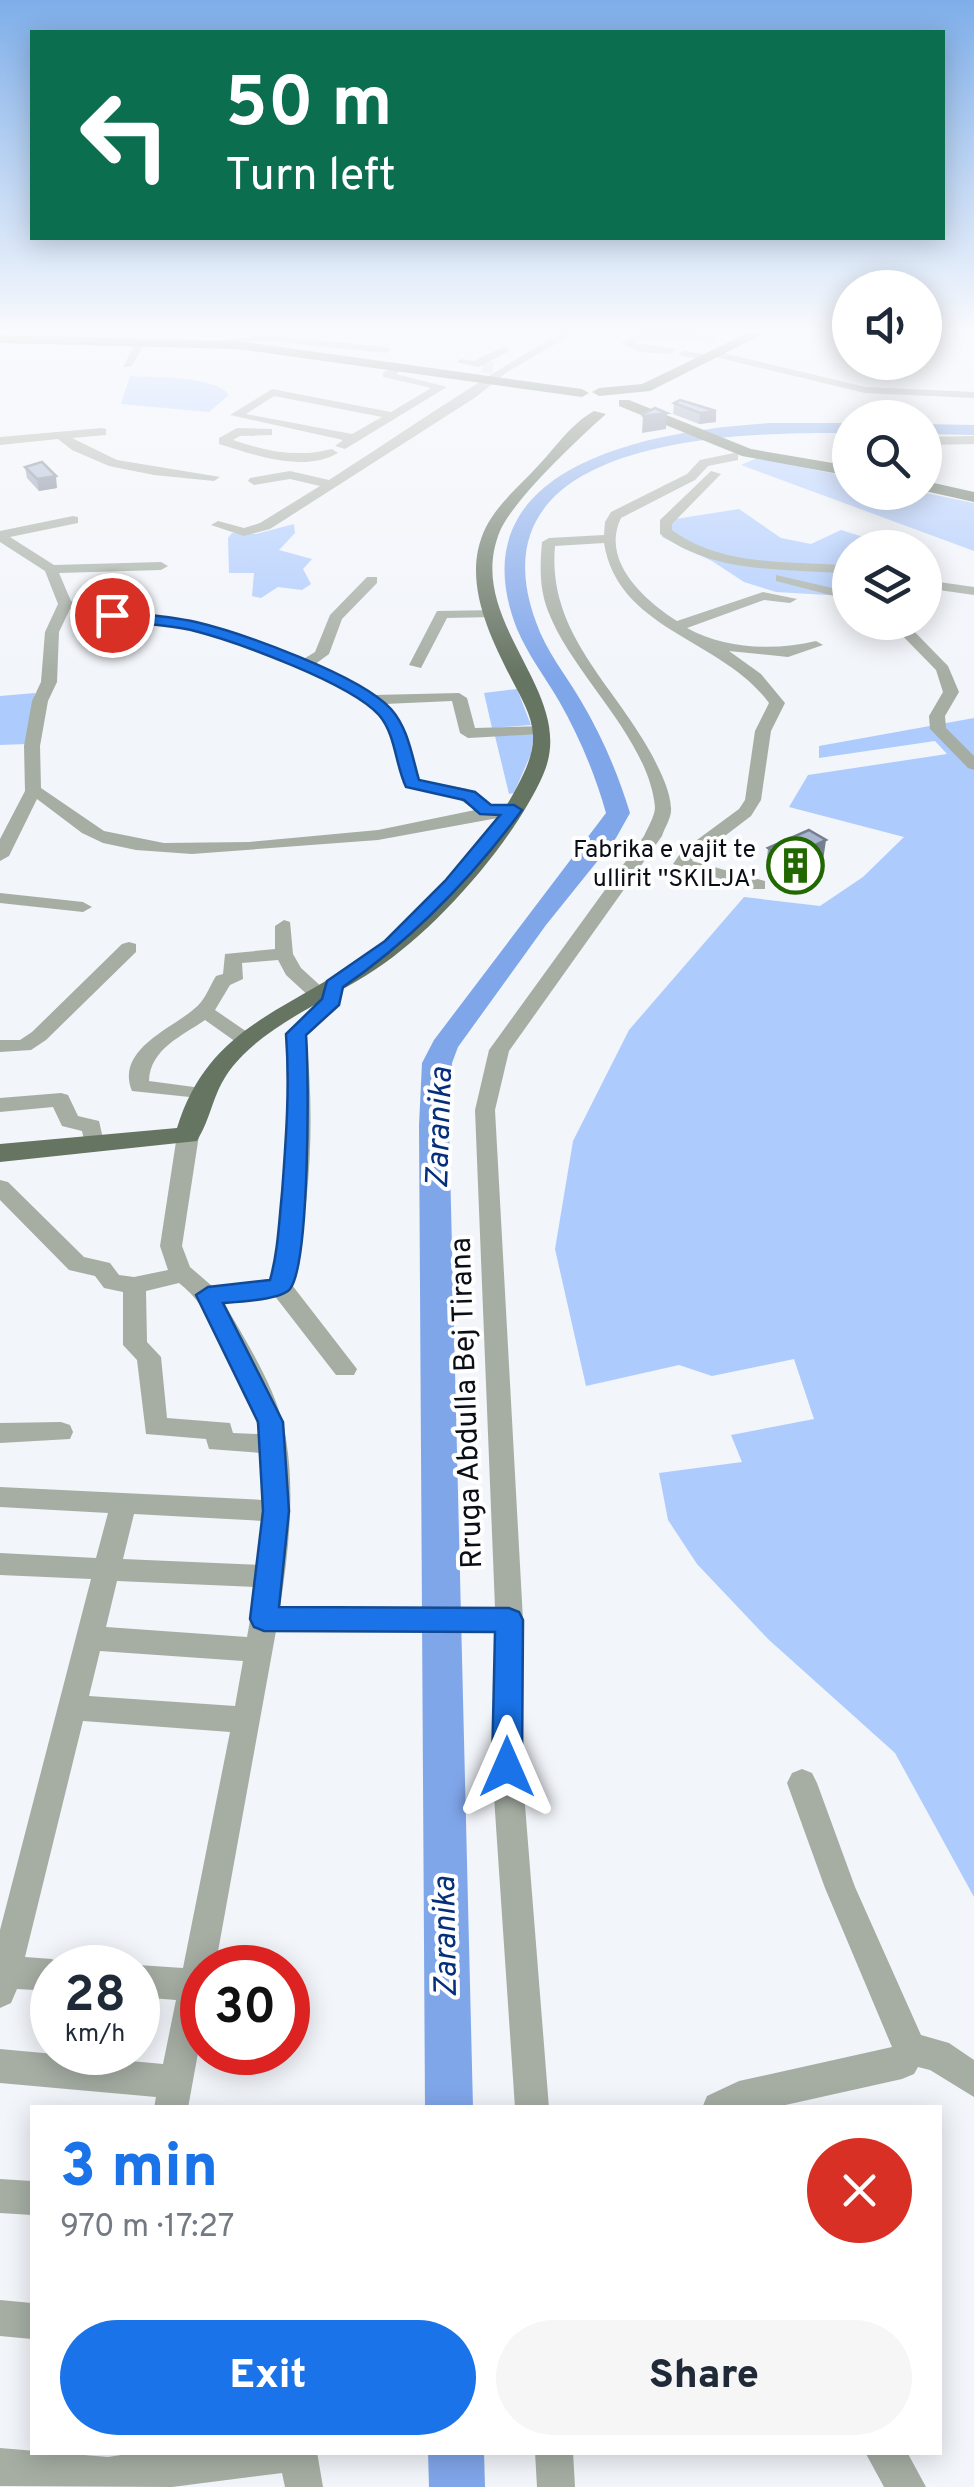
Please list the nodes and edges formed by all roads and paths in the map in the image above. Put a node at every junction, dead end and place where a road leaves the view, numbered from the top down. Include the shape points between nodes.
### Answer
1 (72, 444) edge
2 (231, 444) edge
3 (344, 444) edge
4 (388, 444) edge
5 (570, 444) edge
6 (718, 444) edge
7 (332, 453) junction
8 (740, 454) junction
9 (365, 460) junction
10 (832, 468) edge
11 (214, 476) dead end
12 (254, 482) dead end
13 (330, 484) junction
14 (942, 490) edge
15 (974, 497) edge
16 (73, 520) dead end
17 (218, 525) dead end
18 (0, 535) edge
19 (611, 540) junction
20 (722, 558) junction
21 (161, 566) dead end
22 (832, 568) edge
23 (51, 569) junction
24 (372, 580) dead end
25 (942, 586) edge
26 (832, 589) edge
27 (974, 591) edge
28 (790, 599) dead end
29 (65, 604) junction
30 (493, 613) junction
31 (678, 626) junction
32 (914, 640) edge
33 (705, 644) junction
34 (816, 645) dead end
35 (303, 665) junction
36 (416, 665) dead end
37 (373, 700) junction
38 (542, 729) junction
39 (974, 765) edge
40 (33, 790) junction
41 (486, 810) junction
42 (514, 810) junction
43 (0, 856) edge
44 (758, 885) dead end
45 (0, 898) edge
46 (82, 907) dead end
47 (284, 926) dead end
48 (130, 948) dead end
49 (284, 954) junction
50 (326, 989) junction
51 (204, 1012) junction
52 (243, 1038) junction
53 (0, 1046) edge
54 (202, 1094) junction
55 (0, 1105) edge
56 (188, 1136) junction
57 (93, 1143) junction
58 (0, 1153) edge
59 (0, 1187) edge
60 (181, 1274) junction
61 (134, 1285) junction
62 (280, 1286) junction
63 (208, 1295) junction
64 (344, 1369) dead end
65 (61, 1432) dead end
66 (0, 1433) edge
67 (274, 1444) junction
68 (0, 1497) edge
69 (123, 1505) junction
70 (276, 1511) junction
71 (0, 1564) edge
72 (107, 1570) junction
73 (271, 1578) junction
74 (264, 1619) junction
75 (509, 1620) junction
76 (89, 1638) junction
77 (259, 1650) junction
78 (74, 1708) junction
79 (247, 1720) junction
80 (802, 1782) dead end
81 (203, 1945) edge
82 (30, 1978) edge
83 (2, 1982) edge
84 (910, 2049) junction
85 (180, 2064) edge
86 (0, 2066) edge
87 (974, 2080) edge
88 (174, 2095) edge
89 (532, 2105) edge
90 (725, 2105) edge
91 (0, 2196) edge
92 (30, 2198) edge
93 (0, 2318) edge
94 (30, 2321) edge
95 (268, 2455) edge
96 (297, 2455) edge
97 (554, 2455) edge
98 (886, 2455) edge
99 (0, 2467) edge
100 (109, 2472) edge
101 (304, 2487) edge
102 (556, 2487) edge
103 (907, 2487) edge

1 - 11 street via 119,464
2 - 7 street via 251,452
3 - 7 street
4 - 9 street
5 - 30 main road via 493,529 485,560
6 - 8 main road
7 - 9 street
8 - 10 main road
8 - 19 street via 704,463 691,477 616,515
8 - 20 street via 666,522 675,540
9 - 13 street
12 - 13 street via 290,476
13 - 17 street via 254,530
14 - 15 main road
16 - 18 street
18 - 23 street
19 - 31 street via 616,576
19 - 75 street, Rruga Abdulla Bej Tirana via 549,542 548,579 558,619 589,674 640,742 664,811 499,1050 485,1110
20 - 22 street
20 - 26 street via 760,574
21 - 23 street
23 - 29 street
24 - 35 street via 336,618 322,654
25 - 27 street
28 - 31 street via 763,596
29 - 35 street via 194,626
29 - 40 street via 52,632 49,682 32,746
30 - 36 street via 442,615
30 - 38 main road
31 - 33 street
32 - 39 street via 943,669 951,692 937,716 938,729
33 - 34 street via 788,653
33 - 44 street via 742,665 777,703 763,731 753,800 682,864
35 - 37 street
37 - 38 street via 454,696 470,734
37 - 41 street via 398,732 412,783 470,796
38 - 42 main road via 540,755
40 - 41 street via 100,837 177,847 281,846 385,834
40 - 43 street
41 - 42 street
42 - 50 main road via 392,945
45 - 46 street
47 - 49 street
48 - 53 street via 38,1036 24,1046
49 - 50 street via 293,970
49 - 51 street via 232,958 234,979 224,980
50 - 52 main road
50 - 62 street via 332,1001 296,1034 297,1140
51 - 52 street
51 - 54 street via 155,1044 138,1079 148,1089
52 - 54 main road
54 - 56 main road
55 - 57 street via 60,1100 68,1122 92,1126
56 - 57 main road
56 - 60 street via 171,1246
57 - 58 main road
59 - 61 street via 77,1264
60 - 61 street
60 - 63 street
61 - 67 street via 135,1345 149,1357 156,1427 221,1430 218,1442
62 - 63 street
62 - 64 street
63 - 67 street via 270,1422
65 - 66 street
67 - 70 street
68 - 69 street
69 - 70 street
69 - 72 street
70 - 73 street
71 - 72 street
72 - 73 street
72 - 76 street
73 - 74 street
74 - 75 street
74 - 77 street
75 - 89 street, Rruga Abdulla Bej Tirana via 507,1767
76 - 77 street
76 - 78 street
77 - 79 street
78 - 79 street
78 - 83 street
79 - 81 street
80 - 84 street
82 - 83 street
84 - 87 street via 937,2055
84 - 90 street via 902,2062
85 - 88 street
86 - 88 street
91 - 92 street
93 - 94 street
95 - 100 street
96 - 101 street
97 - 102 street
98 - 103 street
99 - 100 street

